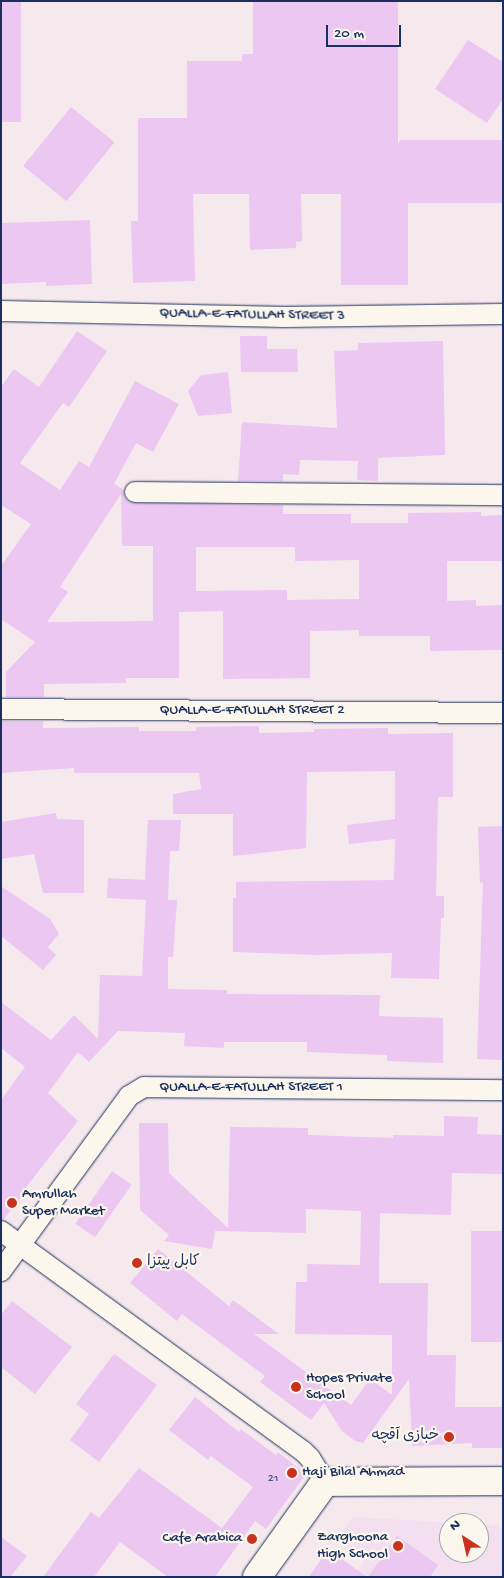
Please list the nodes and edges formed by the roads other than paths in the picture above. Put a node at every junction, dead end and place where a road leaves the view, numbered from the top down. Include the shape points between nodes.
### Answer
1 (1, 311) edge
2 (503, 314) edge
3 (135, 492) dead end
4 (503, 495) edge
5 (1, 710) edge
6 (503, 714) edge
7 (503, 1090) edge
8 (1, 1231) edge
9 (20, 1244) junction
10 (1, 1271) edge
11 (503, 1481) edge
12 (325, 1482) junction
13 (257, 1577) edge

1 - 2 street, QUALLA-E-FATULLAH STREET 3 via 284,317
3 - 4 street
5 - 6 street, QUALLA-E-FATULLAH STREET 2
7 - 9 street, QUALLA-E-FATULLAH STREET 1 via 144,1087 129,1096
8 - 9 street
9 - 10 street, QUALLA-E-FATULLAH STREET 1
9 - 12 street via 303,1450
11 - 12 main road
12 - 13 main road

